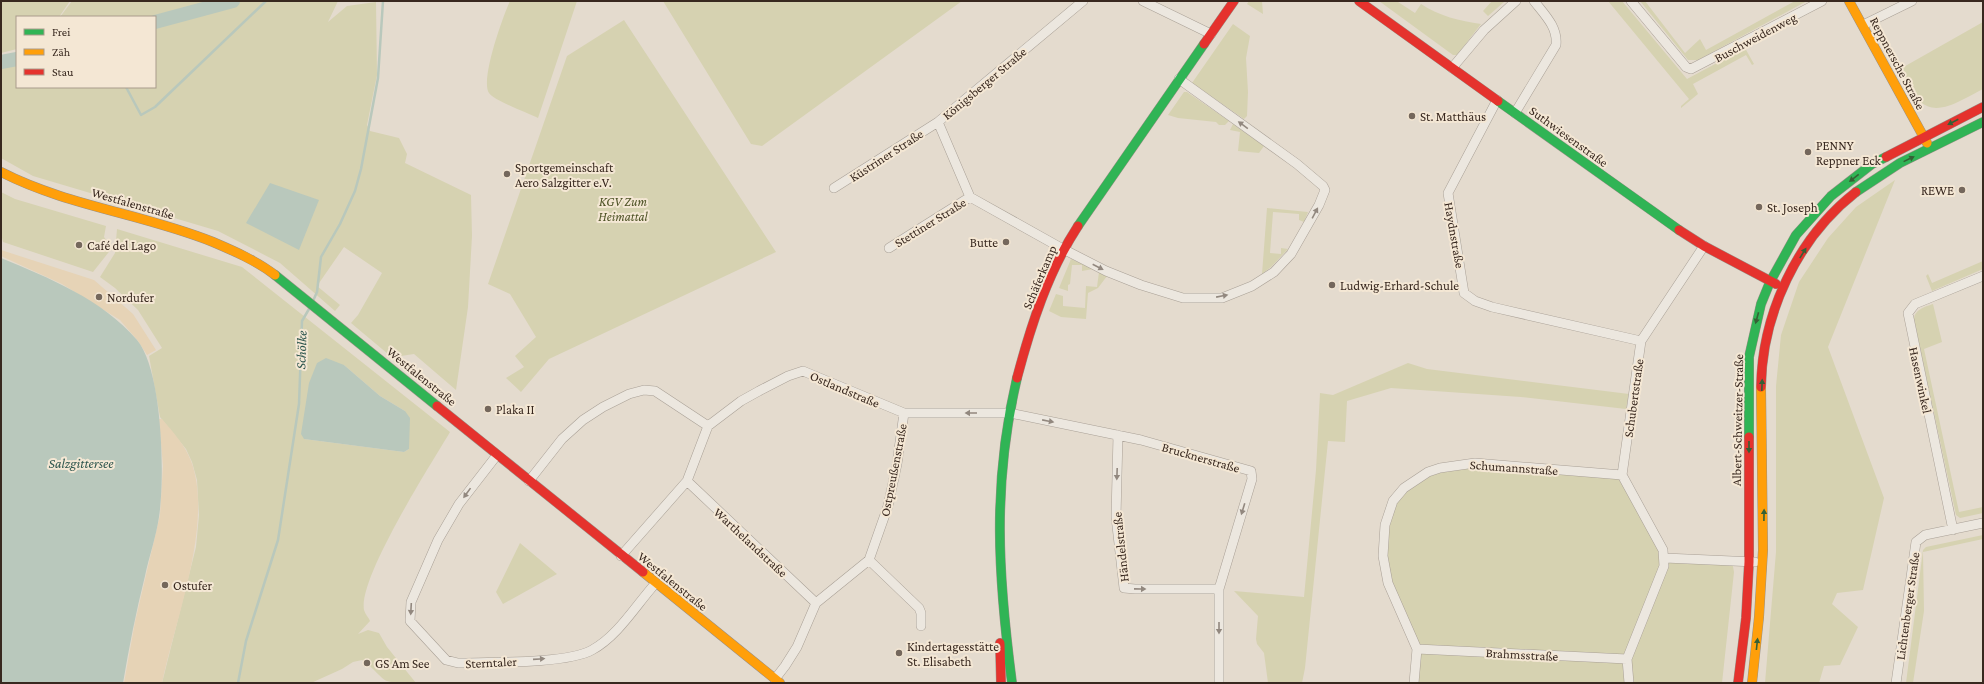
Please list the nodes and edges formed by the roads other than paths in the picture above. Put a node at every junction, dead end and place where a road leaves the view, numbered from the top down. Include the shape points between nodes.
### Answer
1 (1083, 1) edge
2 (1143, 1) edge
3 (1234, 1) edge
4 (1359, 1) edge
5 (1534, 1) edge
6 (1631, 1) edge
7 (1822, 1) edge
8 (1849, 1) edge
9 (1912, 1) edge
10 (1511, 2) edge
11 (1863, 25) junction
12 (1211, 34) junction
13 (1452, 68) junction
14 (1179, 79) junction
15 (1496, 100) junction
16 (1983, 107) edge
17 (1515, 113) junction
18 (938, 122) junction
19 (1983, 122) edge
20 (1924, 136) junction
21 (1930, 149) junction
22 (1, 172) edge
23 (834, 188) dead end
24 (970, 197) junction
25 (1704, 246) junction
26 (889, 248) dead end
27 (1063, 249) junction
28 (1983, 276) edge
29 (1770, 282) junction
30 (1783, 287) junction
31 (1641, 341) junction
32 (904, 413) junction
33 (1010, 413) junction
34 (708, 426) junction
35 (1118, 435) junction
36 (497, 455) junction
37 (1622, 475) junction
38 (529, 481) junction
39 (687, 481) junction
40 (1983, 523) edge
41 (1953, 530) junction
42 (621, 556) junction
43 (1665, 558) junction
44 (869, 560) junction
45 (1749, 562) junction
46 (1763, 563) junction
47 (655, 584) junction
48 (1219, 589) junction
49 (816, 603) junction
50 (1002, 612) junction
51 (921, 626) dead end
52 (1417, 649) junction
53 (1627, 659) junction
54 (777, 681) edge
55 (1001, 683) edge
56 (1012, 683) edge
57 (1219, 683) edge
58 (1414, 683) edge
59 (1628, 683) edge
60 (1738, 683) edge
61 (1752, 683) edge
62 (1896, 683) edge

1 - 18 street, Königsberger Straße
2 - 12 street
3 - 12 street, Schäferkamp
4 - 13 street, Suthwiesenstraße
5 - 17 street via 1552,24 1557,35 1556,45
6 - 7 street, Buschweidenweg via 1686,68 1691,69
8 - 11 street, Reppnersche Straße
9 - 11 street
10 - 13 street
11 - 20 street, Reppnersche Straße
12 - 14 street, Schäferkamp
13 - 15 street, Suthwiesenstraße
14 - 27 street, Schäferkamp
27 -> 14 street via 1106,271 1183,298 1222,298 1252,286 1274,272 1291,254 1319,205 1325,190 1323,186
15 - 17 street, Suthwiesenstraße
15 - 31 street, Haydnstraße via 1448,193 1464,293 1475,301 1492,307
16 -> 20 street, Albert-Schweitzer-Straße
17 - 25 street, Suthwiesenstraße
18 - 23 street, Küstriner Straße
18 - 24 street, Königsberger Straße
19 - 21 street, Albert-Schweitzer-Straße
20 - 21 street, Reppnersche Straße
20 -> 29 street, Albert-Schweitzer-Straße via 1872,164 1831,196 1796,235
30 -> 21 street, Albert-Schweitzer-Straße via 1808,245 1840,206 1874,179
22 - 36 street, Westfalenstraße via 62,196 230,248 250,258
24 - 26 street, Stettiner Straße
24 - 27 street
25 - 29 street, Suthwiesenstraße
25 - 31 street, Schubertstraße
27 - 33 street, Schäferkamp via 1025,348
28 - 41 street, Hasenwinkel via 1915,304 1908,313
29 - 30 street
29 -> 45 street, Albert-Schweitzer-Straße via 1761,304 1749,357
46 -> 30 street, Albert-Schweitzer-Straße via 1763,359 1771,316
31 - 37 street, Schubertstraße
33 -> 32 street, Ostlandstraße
32 - 34 street, Ostlandstraße via 803,371 788,376 741,401
32 - 44 street, Ostpreußenstraße via 888,506
33 -> 35 street, Brucknerstraße
33 - 50 street, Schäferkamp via 1000,482
34 - 38 street via 656,391 644,390 629,394 583,420 562,439
34 - 39 street
35 -> 48 street, Händelstraße via 1116,517 1124,588
35 -> 48 street, Brucknerstraße via 1251,471 1252,479
36 - 38 street, Westfalenstraße
36 -> 47 street, Sterntaler via 461,502 438,540 411,602 410,621 446,660 458,664 576,656 592,650 611,635
37 - 43 street via 1655,534
37 - 52 street, Schumannstraße via 1475,463 1440,468 1413,481 1393,501 1385,525 1383,556 1388,583
38 - 42 street, Westfalenstraße
39 - 42 street
39 - 49 street, Warthelandstraße
40 - 41 street
41 - 62 street, Lichtenberger Straße via 1926,535 1916,542
42 - 47 street, Westfalenstraße
43 - 45 street
43 - 53 street
44 - 49 street
44 - 51 street via 919,608
45 - 46 street
45 - 60 street, Albert-Schweitzer-Straße via 1746,618
61 -> 46 street, Albert-Schweitzer-Straße via 1760,618
47 - 54 street, Westfalenstraße
48 -> 57 street, Brucknerstraße
49 - 54 street via 797,646
50 - 55 street, Schäferkamp
50 - 56 street, Schäferkamp
52 - 53 street, Brahmsstraße
52 - 58 street, Schumannstraße
53 - 59 street

